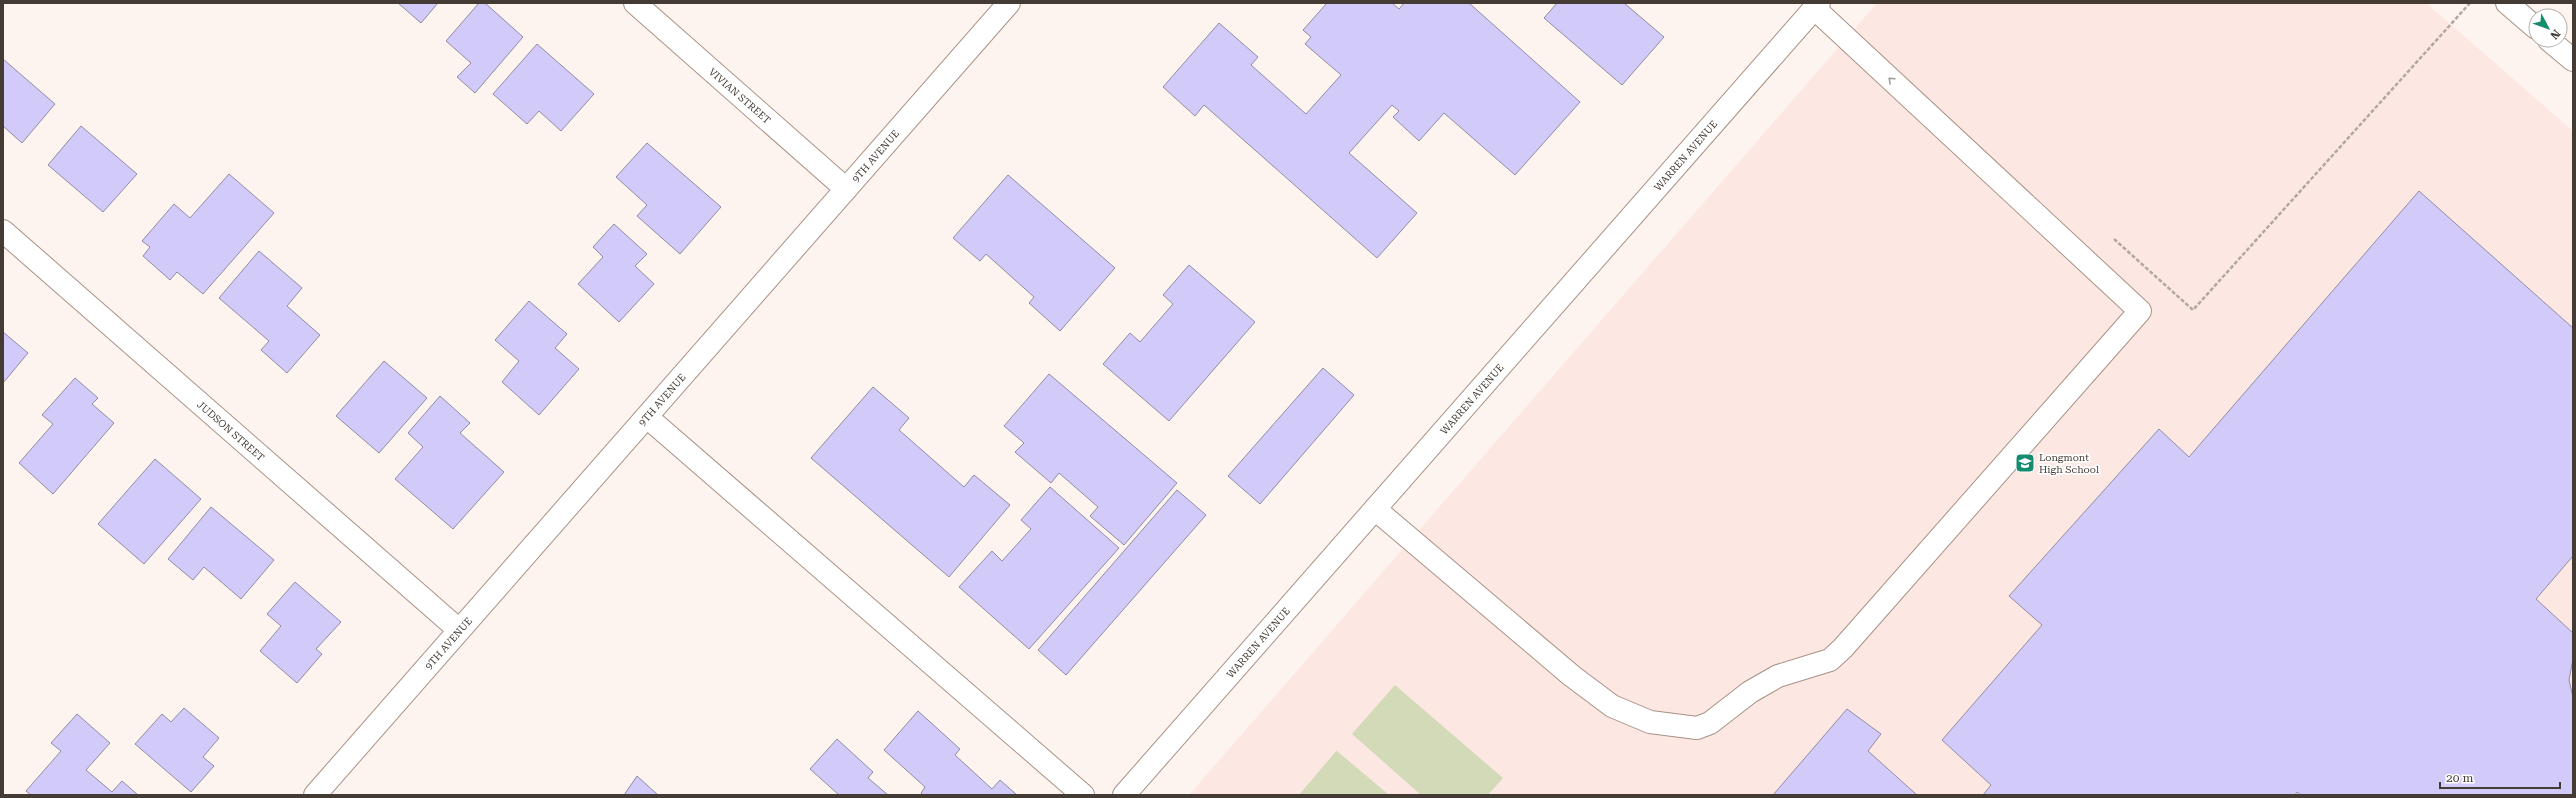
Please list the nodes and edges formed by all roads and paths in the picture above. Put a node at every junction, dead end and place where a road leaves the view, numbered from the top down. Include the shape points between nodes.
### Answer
1 (635, 3) edge
2 (1009, 3) edge
3 (2470, 3) edge
4 (2507, 3) edge
5 (1817, 6) edge
6 (2528, 21) edge
7 (2559, 48) edge
8 (2573, 60) edge
9 (846, 189) junction
10 (3, 231) edge
11 (2108, 233) dead end
12 (647, 417) junction
13 (1375, 509) junction
14 (459, 630) junction
15 (315, 795) edge
16 (1083, 795) edge
17 (1124, 795) edge

1 - 9 street, VIVIAN STREET
2 - 9 street, 9TH AVENUE
3 - 11 path via 2194,310
4 - 6 street
5 - 13 street, WARREN AVENUE
13 -> 5 street via 1572,676 1612,706 1650,722 1697,728 1710,723 1750,692 1778,676 1830,660 1843,648 2140,311
7 - 8 street
9 - 12 street, 9TH AVENUE
10 - 14 street, JUDSON STREET
12 - 14 street, 9TH AVENUE
12 - 16 street
13 - 17 street, WARREN AVENUE
14 - 15 street, 9TH AVENUE

